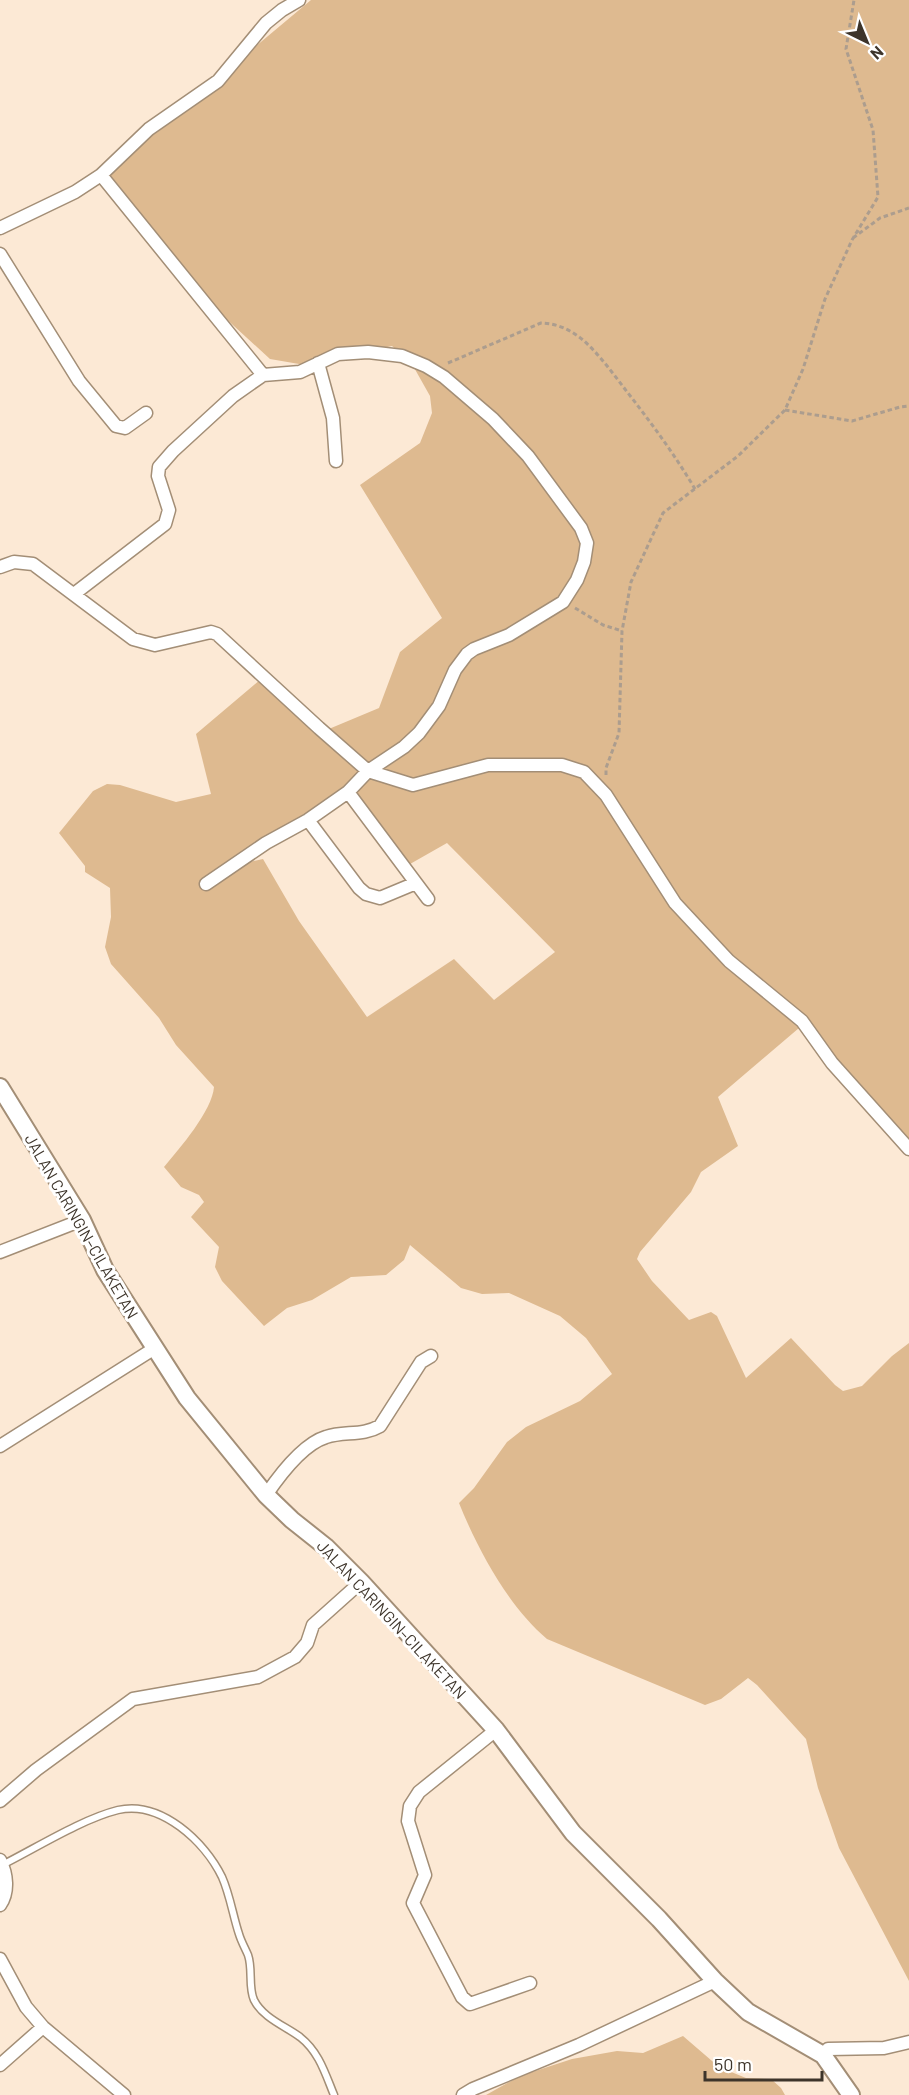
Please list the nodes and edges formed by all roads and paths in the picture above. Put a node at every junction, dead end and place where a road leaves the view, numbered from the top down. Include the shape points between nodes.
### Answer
1 (298, 0) edge
2 (854, 0) edge
3 (101, 175) junction
4 (909, 208) edge
5 (0, 228) edge
6 (852, 240) junction
7 (0, 254) edge
8 (318, 363) junction
9 (426, 366) junction
10 (263, 375) junction
11 (909, 406) edge
12 (785, 411) junction
13 (146, 413) dead end
14 (336, 461) dead end
15 (694, 489) junction
16 (0, 567) edge
17 (74, 594) junction
18 (563, 602) junction
19 (622, 631) junction
20 (368, 771) junction
21 (348, 792) junction
22 (606, 795) junction
23 (308, 820) junction
24 (416, 883) junction
25 (206, 884) dead end
26 (428, 899) dead end
27 (0, 1087) edge
28 (6, 1109) edge
29 (909, 1149) edge
30 (82, 1220) junction
31 (0, 1252) edge
32 (155, 1348) junction
33 (431, 1356) dead end
34 (0, 1446) edge
35 (266, 1495) junction
36 (360, 1582) junction
37 (496, 1730) junction
38 (0, 1801) edge
39 (1, 1863) edge
40 (0, 1905) edge
41 (0, 1959) edge
42 (715, 1981) junction
43 (530, 1983) dead end
44 (43, 2027) junction
45 (909, 2042) edge
46 (828, 2049) dead end
47 (0, 2065) edge
48 (124, 2095) edge
49 (334, 2095) edge
50 (463, 2095) edge
51 (850, 2095) edge

1 - 3 street via 266,23 218,81 149,129
2 - 6 path via 846,49 873,130 878,197
3 - 5 street
3 - 10 street
4 - 6 path via 880,218
6 - 12 path via 825,299
7 - 13 street via 79,381 116,426 125,428
8 - 9 street via 338,354 368,352 402,356
8 - 10 street via 300,372
8 - 14 street via 333,418
9 - 15 path via 445,365 541,323 564,328 582,339 605,364 666,443
9 - 18 street via 493,419 528,456 581,528 587,543 584,562
10 - 17 street via 233,396 159,467 158,476 169,510 165,524
11 - 12 path via 852,421
12 - 15 path via 738,456
15 - 19 path via 663,513 631,582
16 - 17 street via 14,562 33,564
17 - 20 street via 133,639 146,644 217,634
18 - 19 path
18 - 20 street via 509,635 467,654 439,706 419,733
19 - 22 path via 619,733 606,768
20 - 21 street
20 - 22 street via 413,785 488,765 562,765 584,772
21 - 23 street
21 - 24 street
22 - 29 street via 675,903 729,961 801,1021 832,1063
23 - 24 street via 366,894 380,898
23 - 25 street
24 - 26 street
27 - 28 street, JALAN CARINGIN–CILAKETAN
28 - 30 street, JALAN CARINGIN–CILAKETAN
30 - 31 street
30 - 32 street, JALAN CARINGIN–CILAKETAN via 105,1270
32 - 34 street
32 - 35 street, JALAN CARINGIN–CILAKETAN via 187,1398
33 - 35 street via 422,1362 380,1426 372,1431 325,1437 280,1474
35 - 36 street, JALAN CARINGIN–CILAKETAN
36 - 37 street, JALAN CARINGIN–CILAKETAN
36 - 38 street via 313,1624 307,1643 295,1657 258,1677 133,1699
37 - 42 street, JALAN CARINGIN–CILAKETAN via 573,1833
37 - 43 street via 419,1792 410,1806 408,1821 425,1875 413,1903 462,1997 470,2004
39 - 40 street via 6,1889
39 - 49 lane via 121,1809 158,1814 173,1822 207,1852 222,1878 252,1970 252,1995 256,2003 312,2049 321,2060
41 - 44 street via 26,2007
42 - 50 street
42 - 51 street, JALAN CARINGIN–CILAKETAN via 748,2012 823,2055
44 - 47 street
44 - 48 street
45 - 46 street via 884,2048

